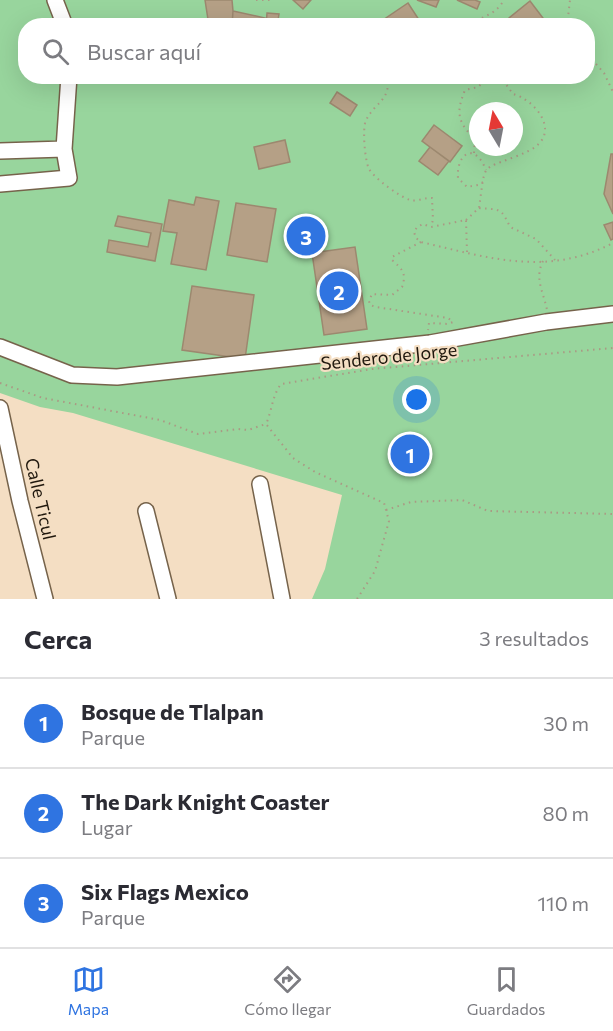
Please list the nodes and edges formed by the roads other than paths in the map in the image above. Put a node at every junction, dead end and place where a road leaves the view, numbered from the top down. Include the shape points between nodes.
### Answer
1 (55, 0) edge
2 (62, 18) edge
3 (68, 84) edge
4 (64, 149) junction
5 (0, 151) edge
6 (0, 184) edge
7 (613, 314) edge
8 (0, 347) edge
9 (0, 408) edge
10 (260, 484) dead end
11 (146, 511) dead end
12 (45, 599) edge
13 (168, 599) edge
14 (282, 599) edge

1 - 2 street
3 - 4 street
4 - 5 street
4 - 6 street via 69,178
7 - 8 street via 430,343 117,377 72,375
9 - 12 street, Calle Ticul
10 - 14 street
11 - 13 street

